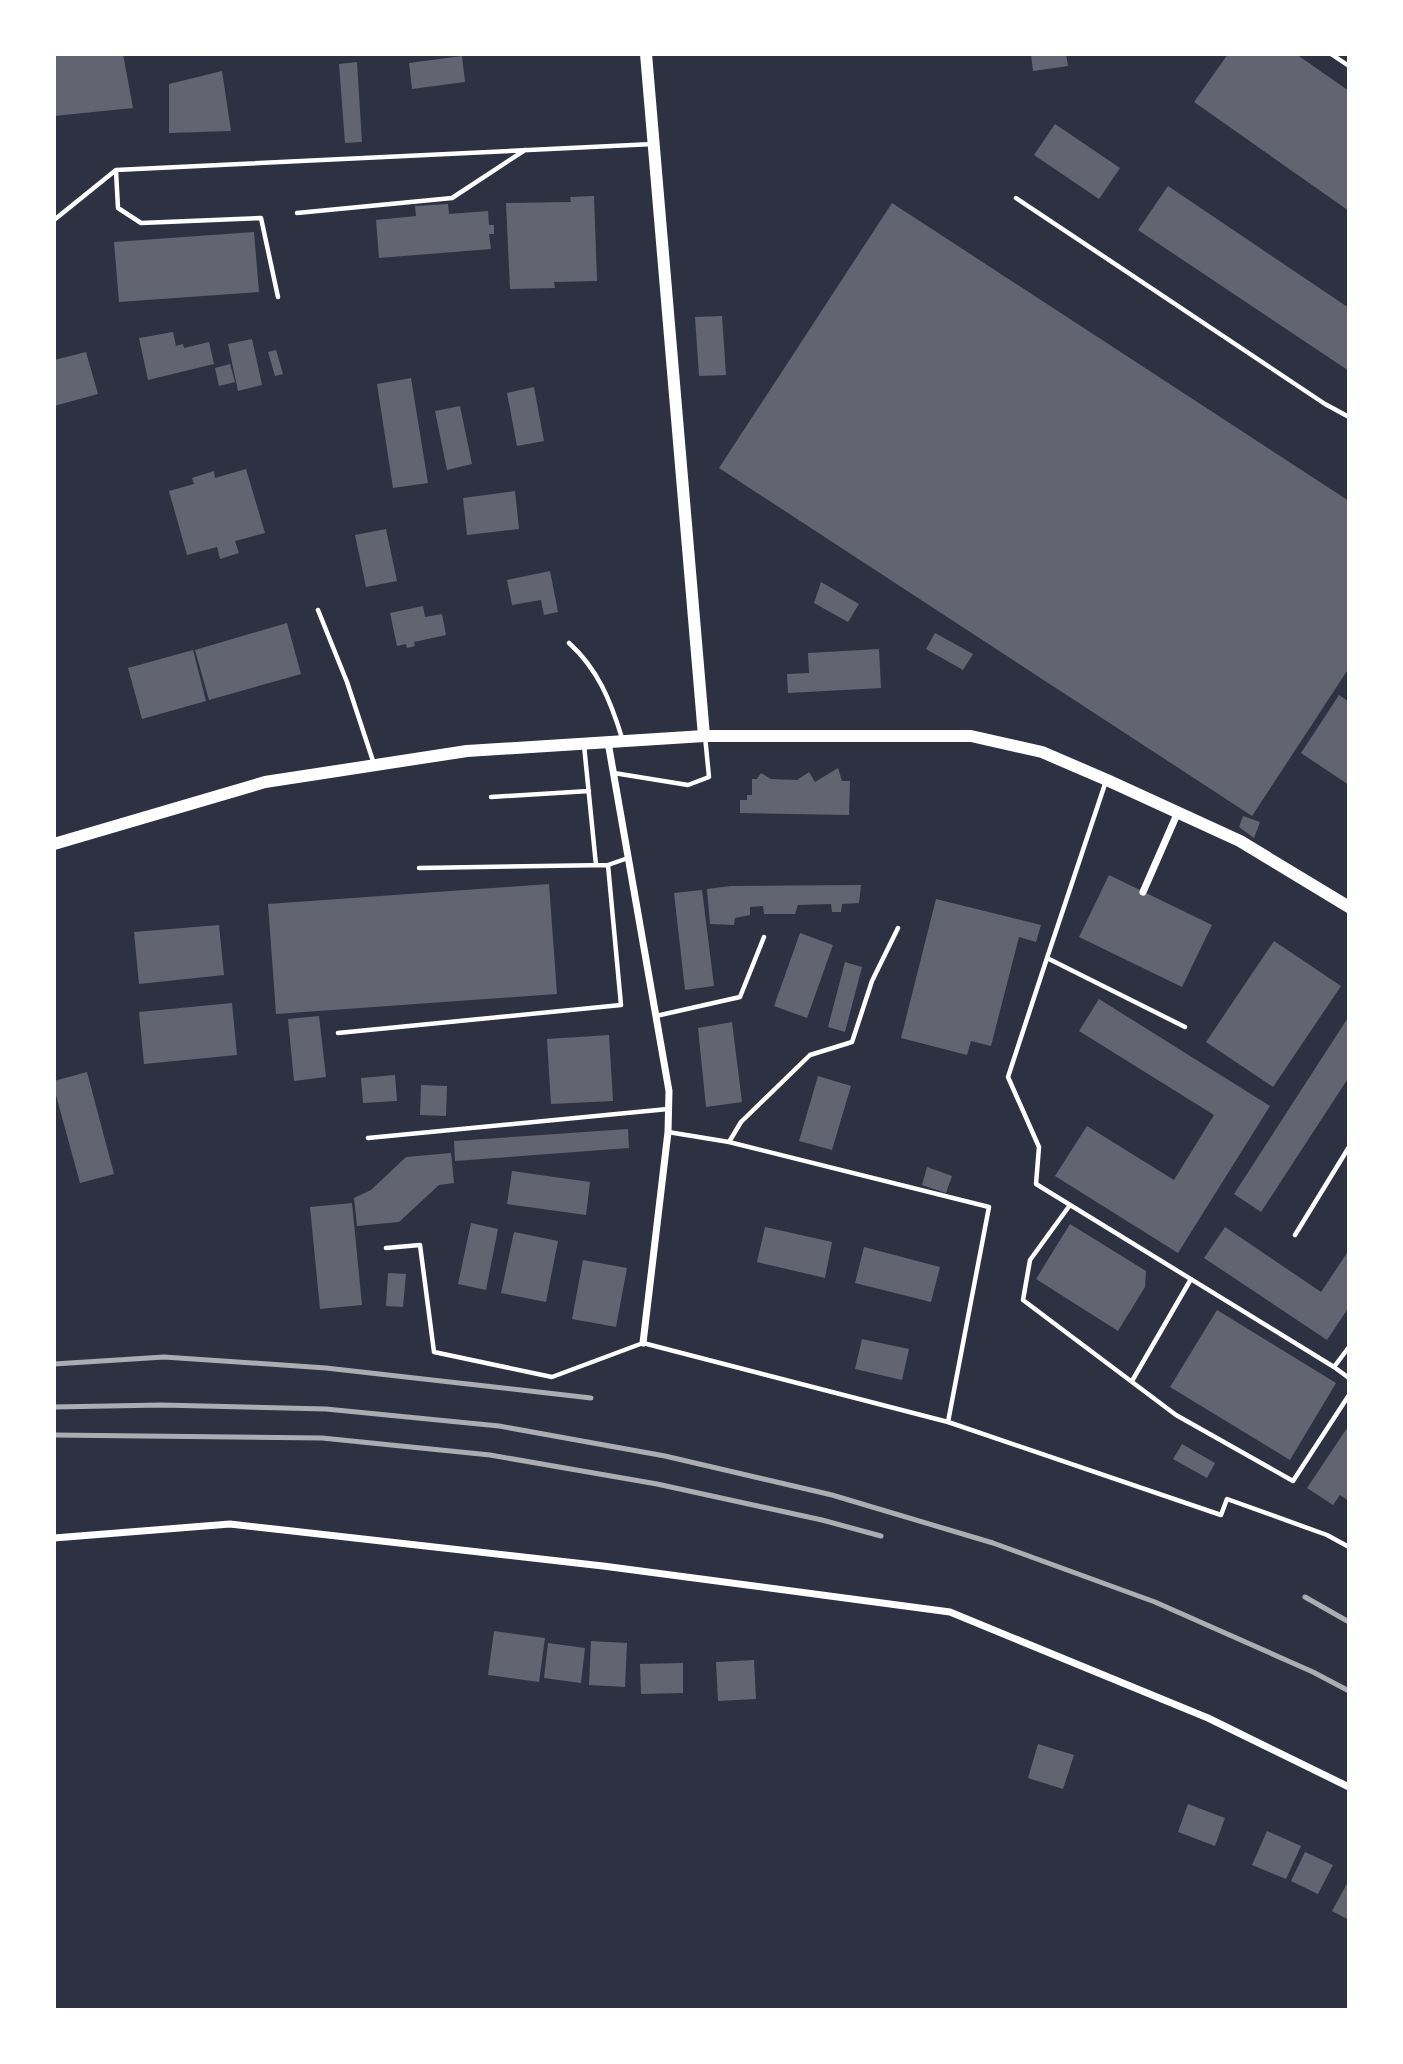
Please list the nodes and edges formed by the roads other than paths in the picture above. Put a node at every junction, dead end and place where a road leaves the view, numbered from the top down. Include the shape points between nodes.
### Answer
1 (646, 54) edge
2 (1331, 54) edge
3 (1349, 66) edge
4 (654, 144) junction
5 (525, 150) junction
6 (116, 170) junction
7 (1016, 198) dead end
8 (297, 213) dead end
9 (54, 220) edge
10 (278, 297) dead end
11 (1349, 417) edge
12 (318, 610) dead end
13 (569, 643) dead end
14 (704, 736) junction
15 (622, 741) junction
16 (608, 742) junction
17 (584, 744) junction
18 (375, 765) junction
19 (613, 773) junction
20 (1107, 780) junction
21 (589, 791) junction
22 (491, 797) dead end
23 (1178, 812) junction
24 (54, 844) edge
25 (628, 858) junction
26 (596, 865) junction
27 (608, 865) junction
28 (419, 869) dead end
29 (1143, 892) dead end
30 (1349, 906) edge
31 (898, 928) dead end
32 (764, 937) dead end
33 (1046, 958) junction
34 (656, 1016) junction
35 (1185, 1027) dead end
36 (338, 1033) dead end
37 (669, 1109) junction
38 (668, 1132) junction
39 (368, 1138) dead end
40 (729, 1142) junction
41 (1349, 1147) edge
42 (1070, 1205) junction
43 (1295, 1235) dead end
44 (386, 1248) dead end
45 (1191, 1279) junction
46 (643, 1343) junction
47 (1349, 1347) edge
48 (1334, 1367) junction
49 (1349, 1378) edge
50 (1132, 1381) junction
51 (1349, 1395) edge
52 (947, 1422) junction
53 (54, 1538) edge
54 (1349, 1547) edge
55 (1349, 1787) edge

1 - 4 main road
2 - 3 lane
4 - 5 lane
4 - 14 main road
5 - 6 lane
5 - 8 lane via 452,198
6 - 9 lane
6 - 10 lane via 118,208 141,223 261,218
7 - 11 lane
12 - 18 lane
13 - 15 lane via 584,657 611,702
14 - 15 main road
14 - 19 lane via 709,777 688,785
14 - 20 main road via 971,736 1042,752
15 - 16 main road
16 - 17 main road
16 - 19 street
17 - 18 main road via 467,751
17 - 21 lane
18 - 24 main road via 265,782
19 - 25 street
20 - 23 main road
20 - 33 lane
21 - 22 lane
21 - 26 lane
23 - 29 street
23 - 30 main road via 1240,841
25 - 27 lane
25 - 34 street
26 - 27 lane
26 - 28 lane
27 - 36 lane via 621,1005
31 - 40 lane via 872,981 852,1042 810,1055 741,1122
32 - 34 lane via 740,997
33 - 35 lane
33 - 42 lane via 1008,1077 1039,1147 1036,1184
34 - 37 street
37 - 38 street
37 - 39 lane
38 - 40 lane
38 - 46 street
40 - 52 lane via 989,1207
41 - 43 lane
42 - 45 lane
42 - 50 lane via 1030,1260 1023,1300
44 - 46 lane via 420,1245 434,1352 552,1377
45 - 48 lane
45 - 50 lane
46 - 52 lane
47 - 48 lane
48 - 49 lane
50 - 51 lane via 1176,1415 1293,1480
52 - 54 lane via 1222,1515 1227,1499
53 - 55 street via 230,1524 603,1566 950,1612 1208,1718

